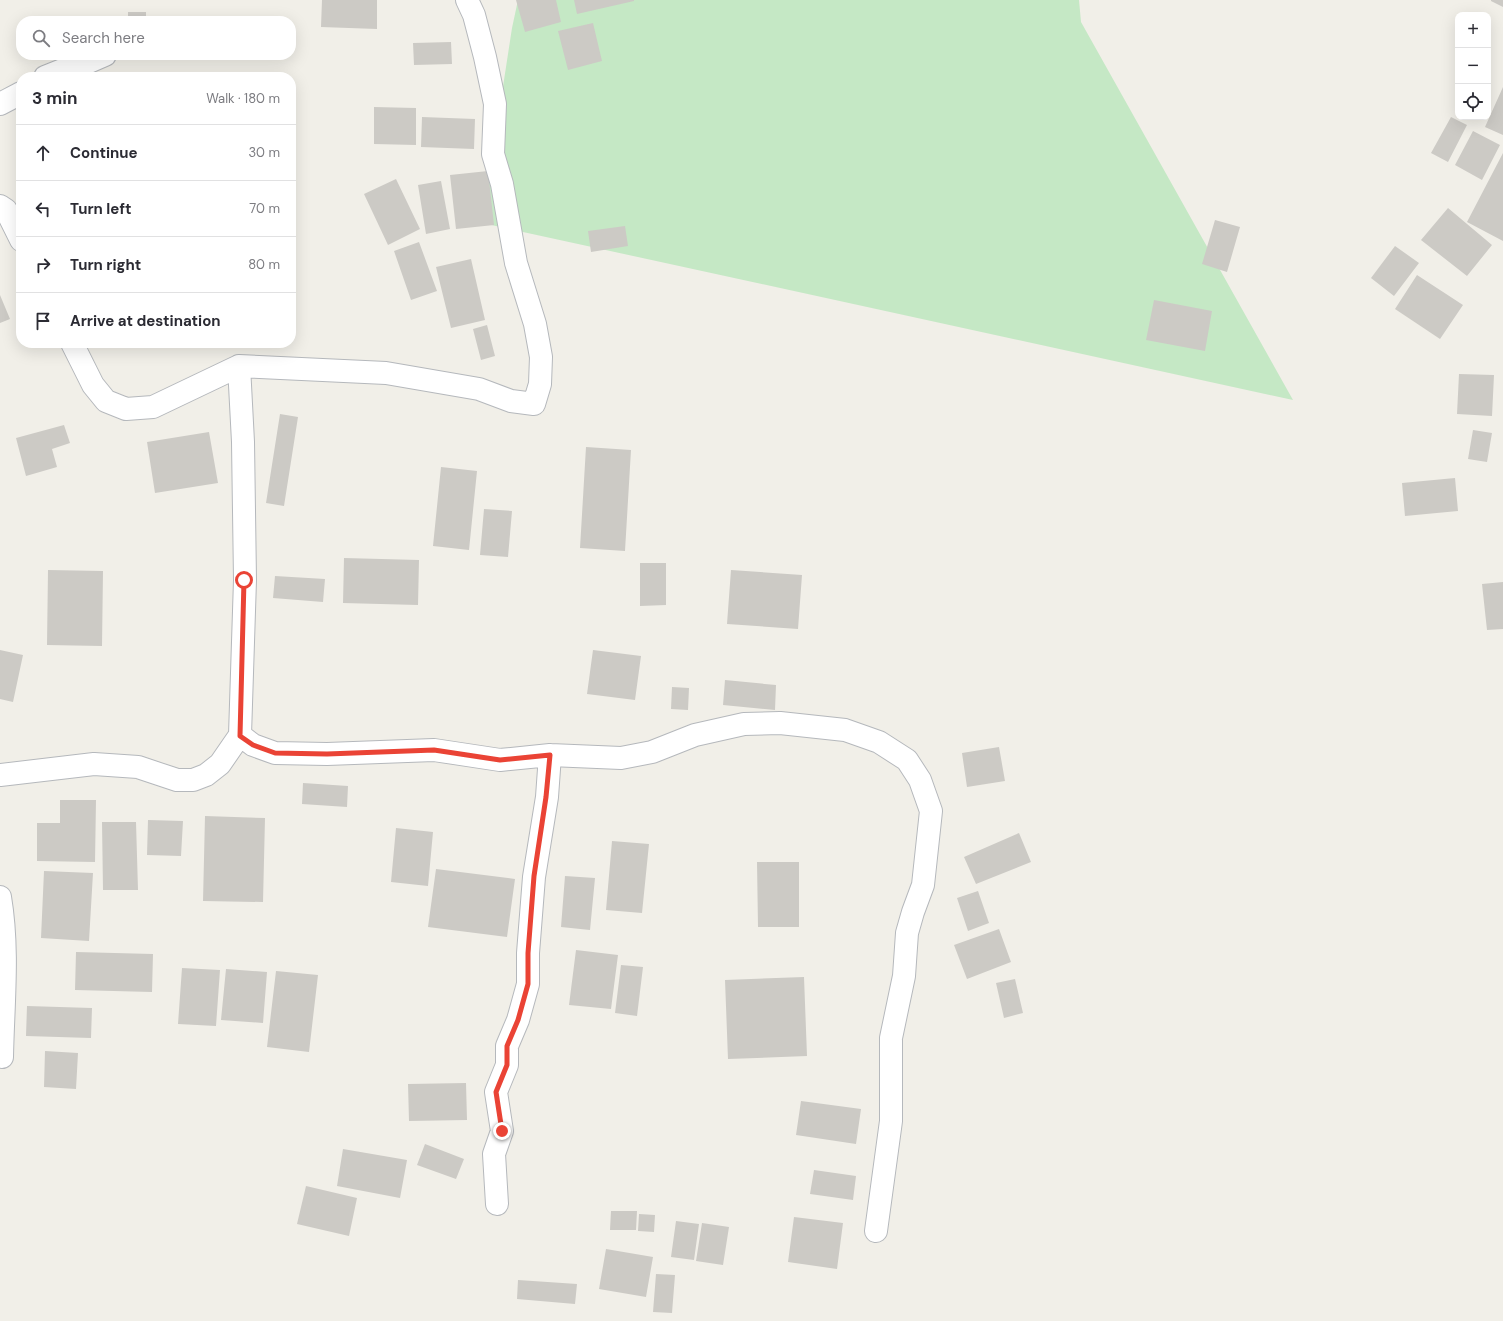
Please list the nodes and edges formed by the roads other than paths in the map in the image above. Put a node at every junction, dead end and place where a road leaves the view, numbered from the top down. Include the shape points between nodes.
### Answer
1 (467, 0) edge
2 (94, 60) edge
3 (58, 72) edge
4 (16, 96) edge
5 (0, 104) edge
6 (0, 206) edge
7 (16, 230) edge
8 (74, 348) edge
9 (239, 366) junction
10 (240, 736) junction
11 (550, 755) junction
12 (0, 775) edge
13 (0, 897) edge
14 (2, 1057) dead end
15 (498, 1204) dead end
16 (876, 1231) dead end

1 - 9 street via 474,15 494,98 493,154 502,184 516,262 535,324 541,357 540,384 534,404 511,401 479,389 386,373
2 - 3 street
4 - 5 street
6 - 7 street via 6,210
8 - 9 street via 93,385 106,401 126,409 153,407
9 - 10 street via 243,442 244,580
10 - 11 street via 253,745 275,753 434,750 500,760
10 - 12 street via 220,764 206,775 192,780 177,780 138,766 94,764
11 - 15 street via 534,876 528,984 518,1020 507,1046 507,1065 496,1092 502,1131 494,1154
11 - 16 street via 621,758 652,752 695,735 744,724 780,723 845,730 879,742 907,760 920,780 931,811 923,885 907,933 904,976 891,1038 891,1121
13 - 14 street via 5,984

